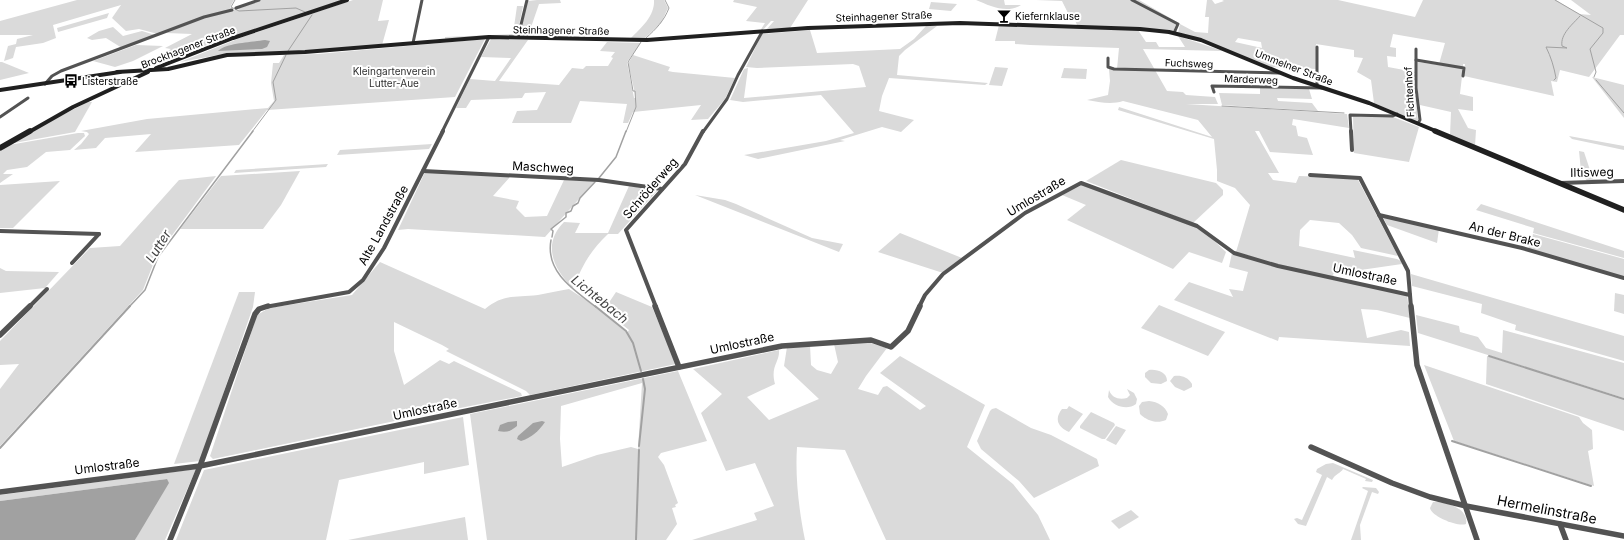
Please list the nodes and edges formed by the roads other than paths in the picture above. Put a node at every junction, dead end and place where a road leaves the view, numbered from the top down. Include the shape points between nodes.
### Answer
1 (259, 0) edge
2 (347, 0) edge
3 (422, 0) edge
4 (527, 0) edge
5 (1132, 0) edge
6 (236, 8) dead end
7 (232, 10) dead end
8 (939, 24) joint
9 (762, 32) junction
10 (1174, 33) junction
11 (489, 37) junction
12 (518, 37) junction
13 (413, 43) junction
14 (1317, 47) dead end
15 (1416, 49) dead end
16 (1108, 58) dead end
17 (1416, 60) junction
18 (183, 65) junction
19 (161, 66) junction
20 (151, 70) junction
21 (117, 72) junction
22 (1279, 73) junction
23 (1463, 76) dead end
24 (45, 84) junction
25 (1319, 87) junction
26 (0, 90) edge
27 (1214, 92) dead end
28 (28, 98) dead end
29 (1397, 114) junction
30 (0, 117) edge
31 (1418, 123) junction
32 (0, 148) edge
33 (1352, 150) dead end
34 (423, 171) junction
35 (1310, 175) dead end
36 (1624, 181) edge
37 (1560, 183) junction
38 (662, 189) junction
39 (1624, 210) edge
40 (1379, 215) junction
41 (0, 231) edge
42 (72, 263) dead end
43 (1624, 278) edge
44 (47, 289) dead end
45 (1410, 295) junction
46 (0, 335) edge
47 (679, 367) junction
48 (1311, 447) dead end
49 (200, 466) junction
50 (0, 492) edge
51 (1466, 506) junction
52 (1560, 524) junction
53 (1624, 536) edge
54 (170, 540) edge
55 (1477, 540) edge
56 (1566, 540) edge

1 - 6 street
2 - 19 main road, Brockhagener Straße via 233,38
3 - 13 street
4 - 12 street
5 - 10 street via 1178,24
7 - 24 street via 208,16 61,71
8 - 9 main road, Steinhagener Straße
8 - 10 main road, Ummelner Straße via 1115,27
9 - 12 main road, Steinhagener Straße via 647,40
9 - 38 street, Schröderweg via 727,99 706,126 685,164
10 - 22 main road, Ummelner Straße via 1208,43
11 - 12 main road, Steinhagener Straße
11 - 13 main road, Steinhagener Straße
11 - 34 street, Alte Landstraße
13 - 18 main road, Steinhagener Straße via 305,52 227,55
14 - 25 street
15 - 17 street, Fichtenhof
16 - 22 street, Fuchsweg via 1108,67 1114,69
17 - 23 street, Fichtenhof via 1464,68
17 - 31 street, Fichtenhof via 1420,120
18 - 19 main road, Steinhagener Straße
18 - 20 main road, Steinhagener Straße
19 - 20 main road, Brockhagener Straße
19 - 21 main road, Steinhagener Straße
20 - 21 main road, Steinhagener Straße
20 - 32 main road, Brockhagener Straße via 73,107
21 - 24 main road, Steinhagener Straße
22 - 25 main road, Ummelner Straße
24 - 26 main road, Steinhagener Straße
25 - 27 street, Marderweg via 1212,86
25 - 29 main road, Ummelner Straße
28 - 30 street
29 - 31 main road, Ummelner Straße
29 - 33 street via 1350,115
31 - 37 main road, Ummelner Straße
34 - 38 street, Maschweg via 599,180
34 - 49 street, Alte Landstraße via 377,262 355,288 342,294 268,306 259,309 255,314
35 - 40 street, Umlostraße via 1358,177
36 - 37 street, Iltisweg
37 - 39 main road, Ummelner Straße
38 - 47 street, Schröderweg via 626,230
40 - 43 street, An der Brake via 1522,248
40 - 45 street, Umlostraße via 1408,271
41 - 42 street via 98,234
44 - 46 street
45 - 47 street, Umlostraße via 1278,266 1234,253 1197,226 1081,182 1025,213 942,274 925,295 908,331 891,347 871,340 810,343 782,346
45 - 51 street, Umlostraße via 1416,365
47 - 49 street, Umlostraße
48 - 51 street via 1409,490
49 - 50 street, Umlostraße
49 - 54 street, Alte Landstraße
51 - 52 street, Hermelinstraße
51 - 55 street, Umlostraße
52 - 53 street, Hermelinstraße
52 - 56 street

